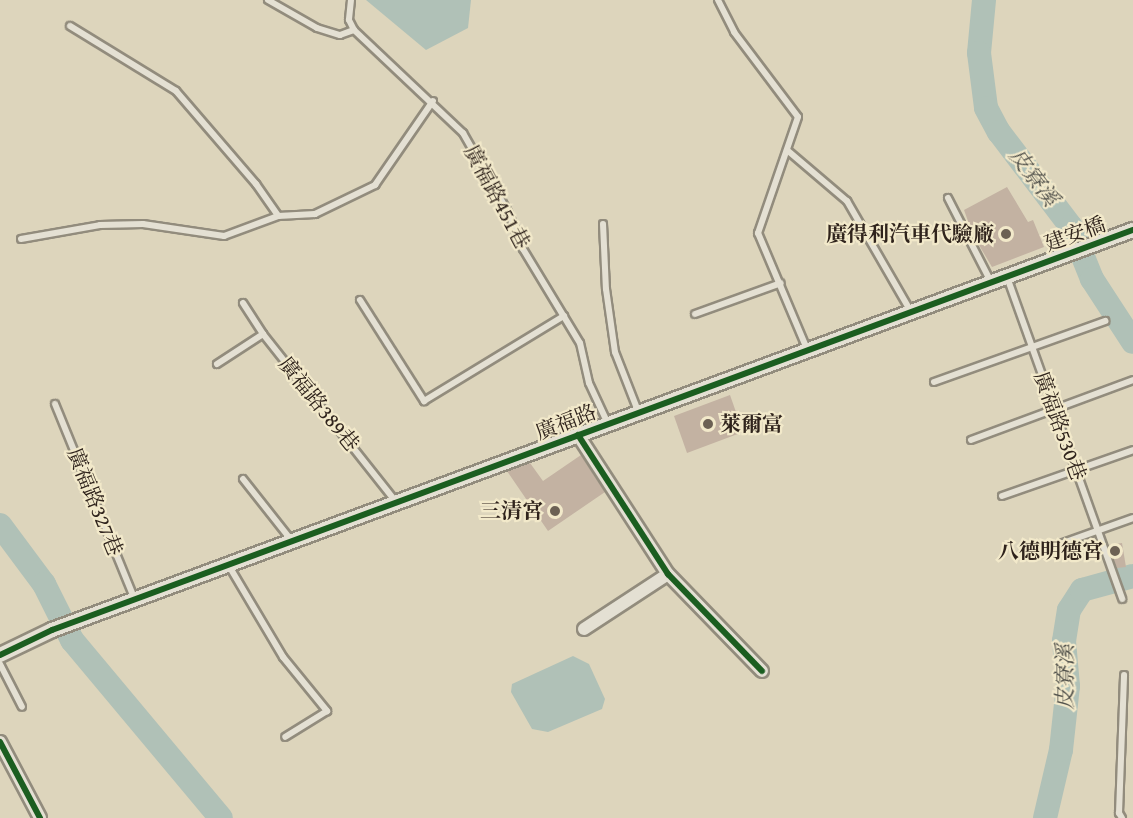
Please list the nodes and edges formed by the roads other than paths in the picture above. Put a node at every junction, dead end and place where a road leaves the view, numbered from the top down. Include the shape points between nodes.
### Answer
1 (268, 0) edge
2 (351, 0) edge
3 (718, 0) edge
4 (70, 26) dead end
5 (354, 30) junction
6 (433, 101) junction
7 (787, 150) junction
8 (948, 198) dead end
9 (278, 216) junction
10 (603, 224) dead end
11 (1130, 231) edge
12 (21, 239) dead end
13 (1034, 267) joint
14 (1007, 277) junction
15 (781, 283) junction
16 (991, 283) junction
17 (360, 300) dead end
18 (243, 303) dead end
19 (911, 312) junction
20 (695, 314) dead end
21 (564, 316) junction
22 (1106, 321) dead end
23 (263, 334) junction
24 (1033, 348) junction
25 (807, 350) junction
26 (217, 364) dead end
27 (1133, 380) edge
28 (934, 382) dead end
29 (55, 404) dead end
30 (1054, 409) junction
31 (639, 411) junction
32 (608, 423) junction
33 (578, 435) junction
34 (971, 440) dead end
35 (1133, 450) edge
36 (1076, 469) junction
37 (243, 479) dead end
38 (1002, 495) dead end
39 (397, 503) junction
40 (1133, 518) edge
41 (1097, 531) junction
42 (292, 542) junction
43 (1032, 554) dead end
44 (228, 565) junction
45 (668, 574) junction
46 (1122, 599) dead end
47 (135, 600) junction
48 (584, 629) dead end
49 (0, 655) edge
50 (0, 664) edge
51 (762, 671) dead end
52 (1124, 675) dead end
53 (22, 707) dead end
54 (285, 736) dead end
55 (0, 742) edge
56 (40, 818) edge
57 (1122, 818) edge

1 - 5 lane via 317,28 340,35
2 - 5 lane via 349,20
3 - 7 lane via 734,32 798,117
4 - 9 lane via 176,91
5 - 6 lane, 廣福路451巷
6 - 9 lane via 375,185 315,214
6 - 21 lane, 廣福路451巷 via 463,133 508,212 523,249
7 - 15 lane via 758,233
7 - 19 lane via 847,201
8 - 16 lane
9 - 12 lane via 224,236 143,224 100,225
10 - 31 lane via 606,290 615,352
11 - 13 street, 建安橋
13 - 14 street, 廣福路
14 - 16 street, 廣福路
14 - 24 lane, 廣福路530巷
15 - 20 lane
15 - 25 lane
16 - 19 street, 廣福路
17 - 21 lane via 424,401
18 - 23 lane, 廣福路389巷
19 - 25 street, 廣福路
21 - 32 lane, 廣福路451巷 via 580,343 589,383
22 - 24 lane
23 - 26 lane
23 - 39 lane, 廣福路389巷
24 - 28 lane
24 - 30 lane, 廣福路530巷
25 - 31 street, 廣福路
27 - 30 lane
29 - 47 lane, 廣福路327巷
30 - 34 lane
30 - 36 lane, 廣福路530巷
31 - 32 street, 廣福路
32 - 33 street, 廣福路
33 - 39 street, 廣福路
33 - 45 street
35 - 36 lane
36 - 38 lane
36 - 41 lane, 廣福路530巷
37 - 42 lane
39 - 42 street, 廣福路
40 - 41 lane
41 - 43 lane
41 - 46 lane, 廣福路530巷
42 - 44 street, 廣福路
44 - 47 street, 廣福路
44 - 54 lane via 283,657 327,711
45 - 48 street
45 - 51 street
47 - 49 street, 廣福路 via 52,630
50 - 53 lane
52 - 57 lane via 1119,813
55 - 56 street

